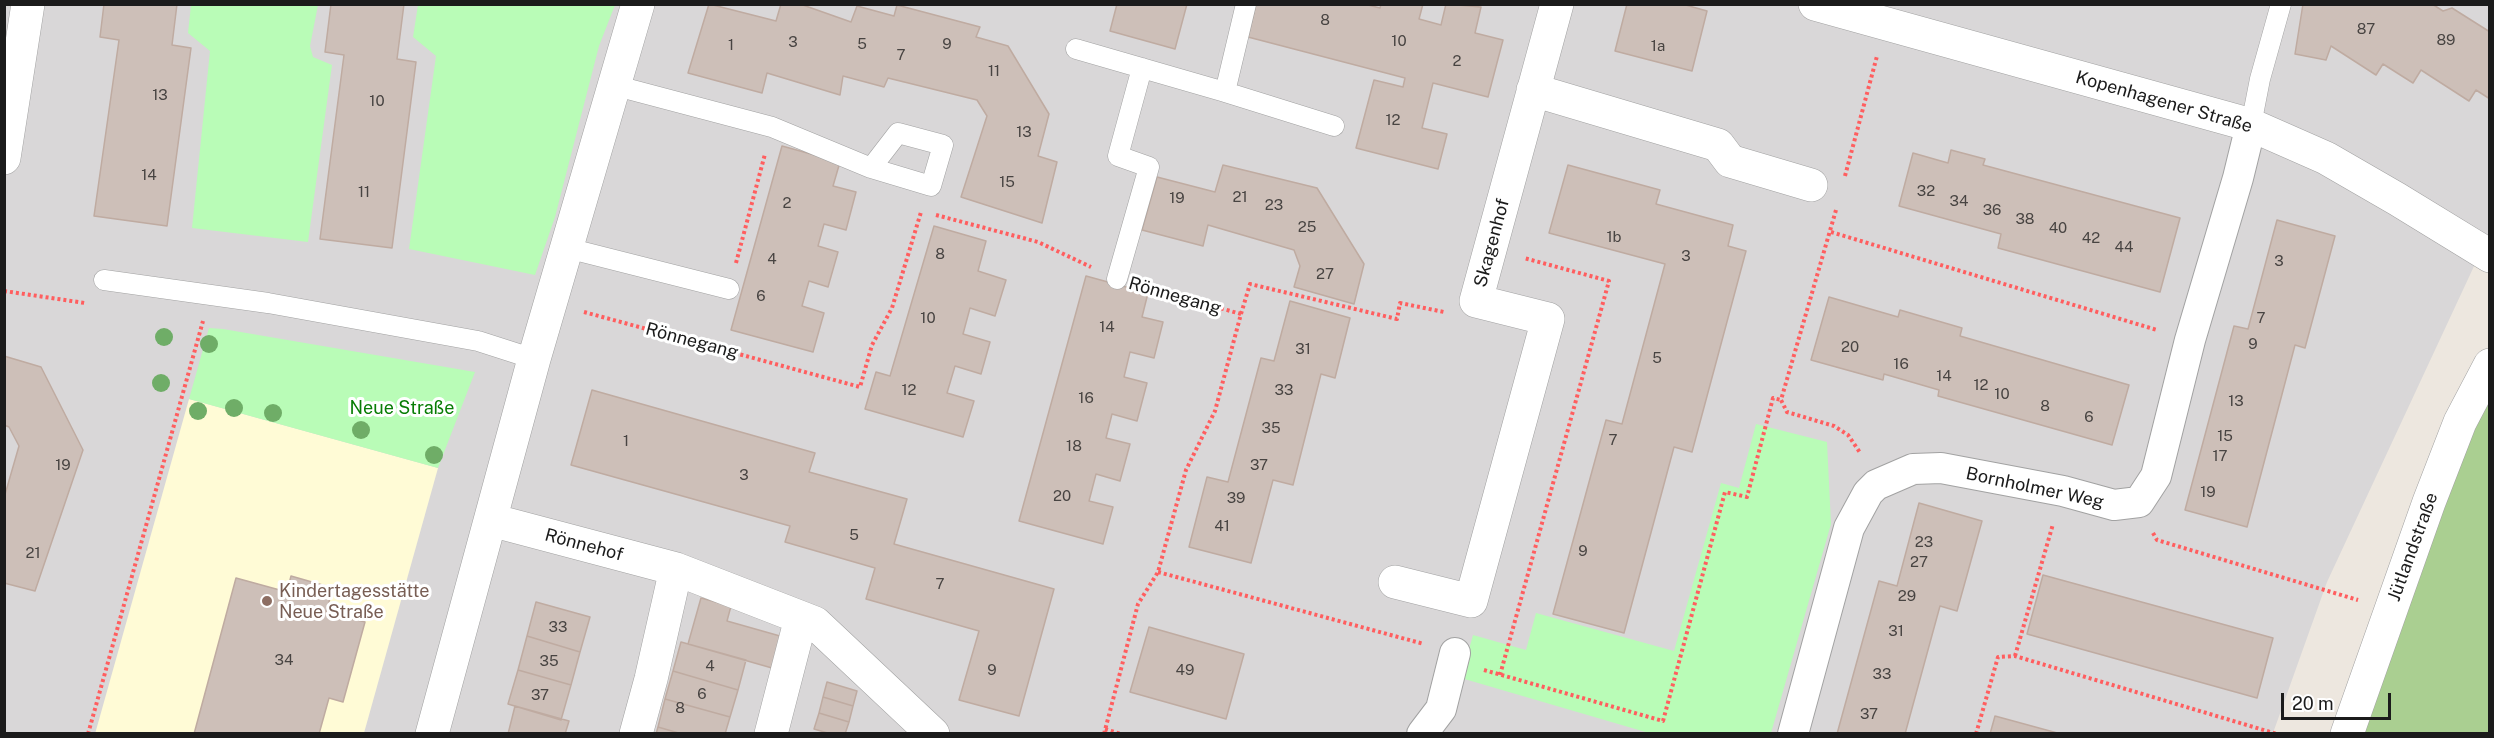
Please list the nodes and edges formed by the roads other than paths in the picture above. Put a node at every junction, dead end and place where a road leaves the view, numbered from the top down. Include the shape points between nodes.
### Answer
1 (28, 4) edge
2 (638, 4) edge
3 (1246, 4) edge
4 (1557, 4) edge
5 (1815, 4) edge
6 (2281, 4) edge
7 (1076, 49) dead end
8 (1142, 68) junction
9 (613, 85) junction
10 (1533, 90) junction
11 (1225, 92) junction
12 (2251, 125) junction
13 (1334, 126) dead end
14 (4, 158) edge
15 (871, 168) junction
16 (1827, 185) road end
17 (567, 248) junction
18 (2490, 256) edge
19 (1118, 279) road end
20 (104, 280) dead end
21 (729, 289) road end
22 (534, 359) junction
23 (2490, 365) edge
24 (491, 520) junction
25 (676, 569) junction
26 (1395, 582) dead end
27 (801, 618) junction
28 (1455, 657) road end
29 (432, 734) edge
30 (636, 734) edge
31 (771, 734) edge
32 (933, 734) edge
33 (1422, 734) edge
34 (1793, 734) edge
35 (2347, 734) edge

1 - 14 street
2 - 9 street
3 - 11 lane
4 - 10 street, Skagenhof
5 - 12 street, Kopenhagener Straße
6 - 12 lane
7 - 8 lane
8 - 11 lane
8 - 19 lane via 1118,156 1149,167
9 - 15 lane via 772,127
9 - 17 street
10 - 16 street via 1718,145 1730,161
10 - 26 street, Skagenhof via 1476,301 1548,319 1471,601
11 - 13 lane
12 - 18 street, Kopenhagener Straße via 2326,158
12 - 34 street, Bornholmer Weg via 2156,476 2139,502 2114,505 1941,468 1913,469 1875,485 1849,528
15 - 15 lane via 931,186 943,145 898,133
17 - 21 lane
17 - 22 street
20 - 22 lane via 268,303 478,341
22 - 24 street
23 - 35 street, Jütlandstraße via 2460,422 2428,502
24 - 25 street, Rönnehof
24 - 29 street
25 - 27 street, Rönnehof
25 - 30 street
27 - 31 street
27 - 32 street, Rönnehof via 815,623
28 - 33 street via 1441,709

